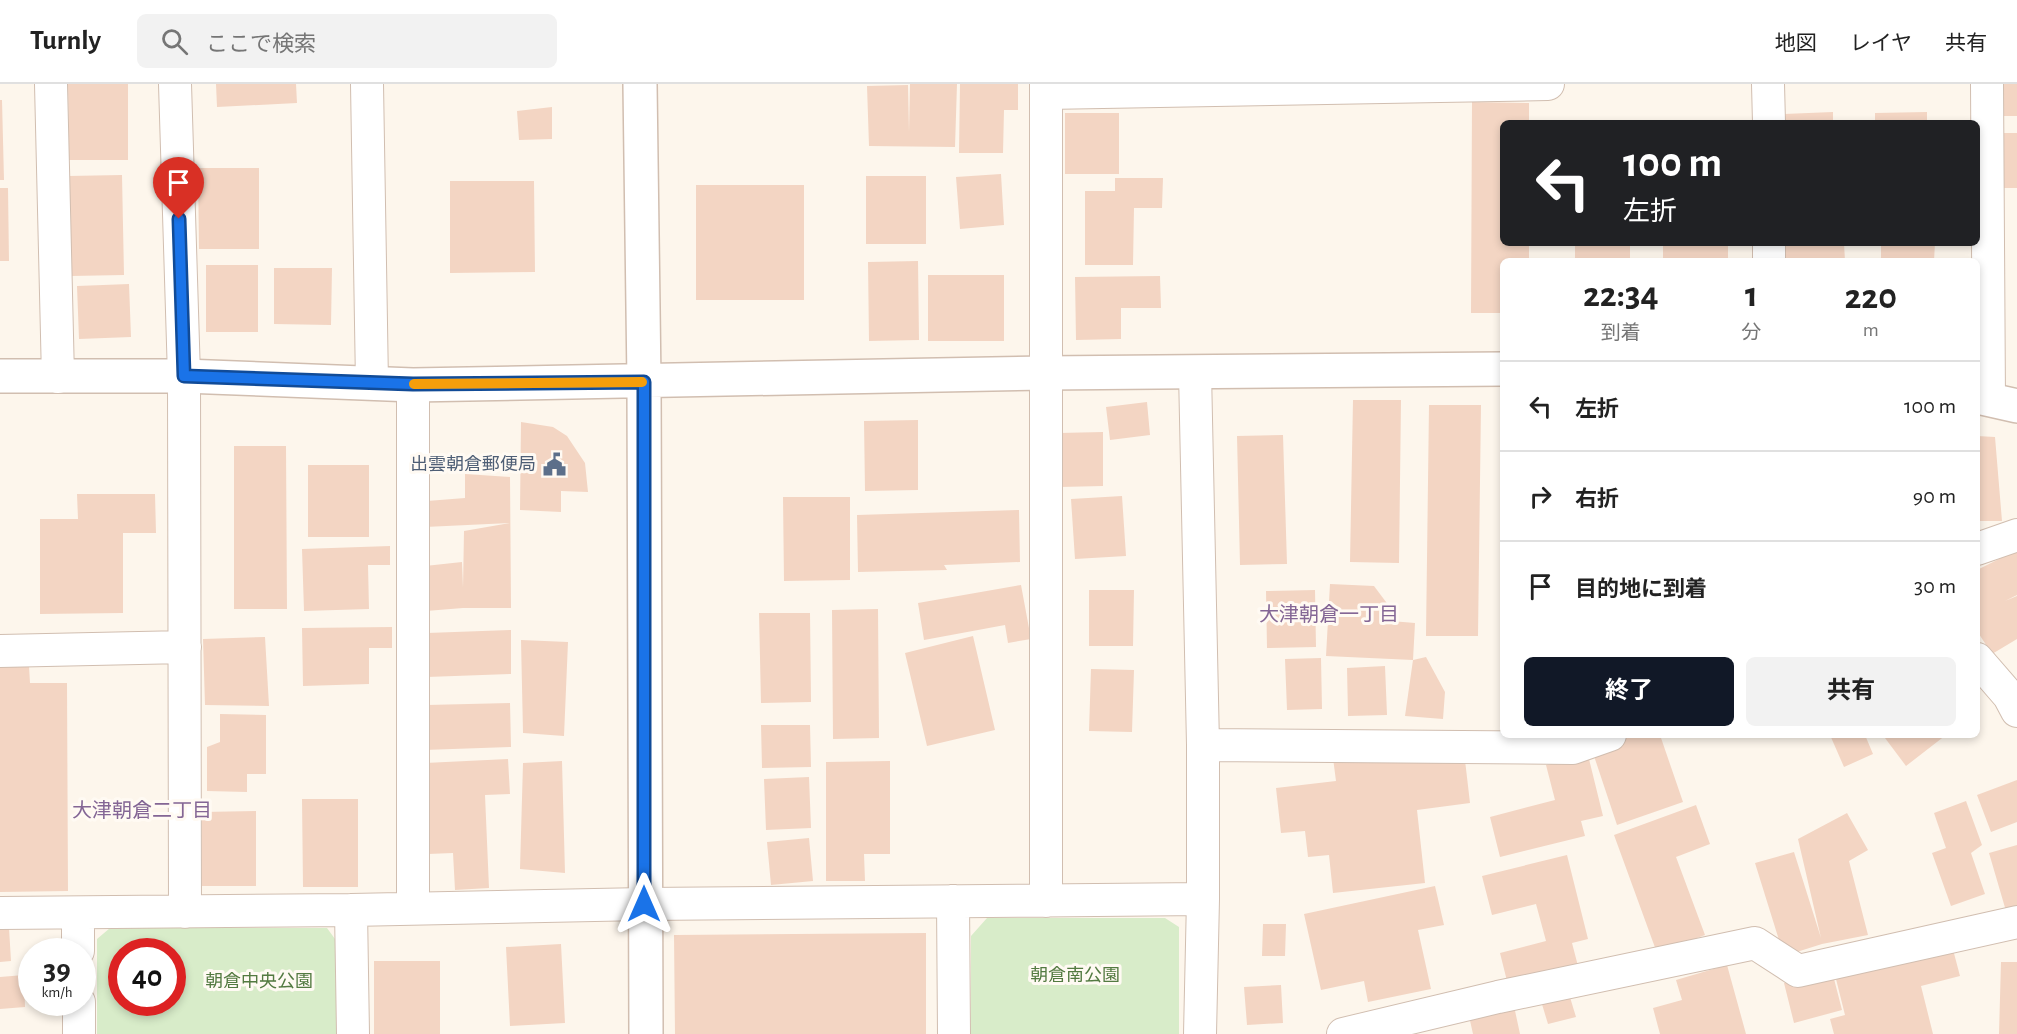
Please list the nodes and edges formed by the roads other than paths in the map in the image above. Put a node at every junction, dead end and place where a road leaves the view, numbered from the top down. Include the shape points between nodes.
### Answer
1 (51, 84) edge
2 (175, 84) edge
3 (367, 84) edge
4 (640, 84) edge
5 (1548, 84) edge
6 (1768, 84) edge
7 (1987, 84) edge
8 (1046, 89) edge
9 (1768, 120) edge
10 (1500, 369) edge
11 (1195, 372) junction
12 (1045, 373) junction
13 (0, 376) edge
14 (184, 376) junction
15 (58, 377) junction
16 (644, 382) junction
17 (372, 383) junction
18 (413, 384) junction
19 (1994, 400) edge
20 (2017, 535) edge
21 (1980, 548) edge
22 (185, 647) junction
23 (0, 651) edge
24 (1980, 662) edge
25 (2017, 711) edge
26 (1601, 738) edge
27 (1203, 745) junction
28 (1203, 899) junction
29 (953, 901) junction
30 (1046, 901) junction
31 (644, 904) junction
32 (413, 908) junction
33 (351, 910) junction
34 (185, 912) junction
35 (0, 913) edge
36 (78, 913) junction
37 (2017, 922) edge
38 (78, 938) edge
39 (79, 1016) edge
40 (79, 1034) edge
41 (353, 1034) edge
42 (646, 1034) edge
43 (954, 1034) edge
44 (1200, 1034) edge
45 (1342, 1034) edge

1 - 15 street
2 - 14 street
3 - 17 street
4 - 16 street
5 - 8 street
6 - 9 street
7 - 19 street
8 - 12 street
10 - 11 street
11 - 12 street
11 - 27 street
12 - 16 street
12 - 30 street
13 - 15 street
14 - 15 street
14 - 17 street
14 - 22 street
16 - 18 street
16 - 31 street
17 - 18 street
18 - 32 street
20 - 21 street
22 - 23 street
22 - 34 street
24 - 25 street
26 - 27 street via 1573,748
27 - 28 street
28 - 30 street
28 - 44 street
29 - 30 street
29 - 31 street
29 - 43 street
31 - 32 street
31 - 42 street
32 - 33 street
33 - 34 street
33 - 41 street
34 - 36 street
35 - 36 street
36 - 38 street
37 - 45 street via 1798,971 1755,943
39 - 40 street

